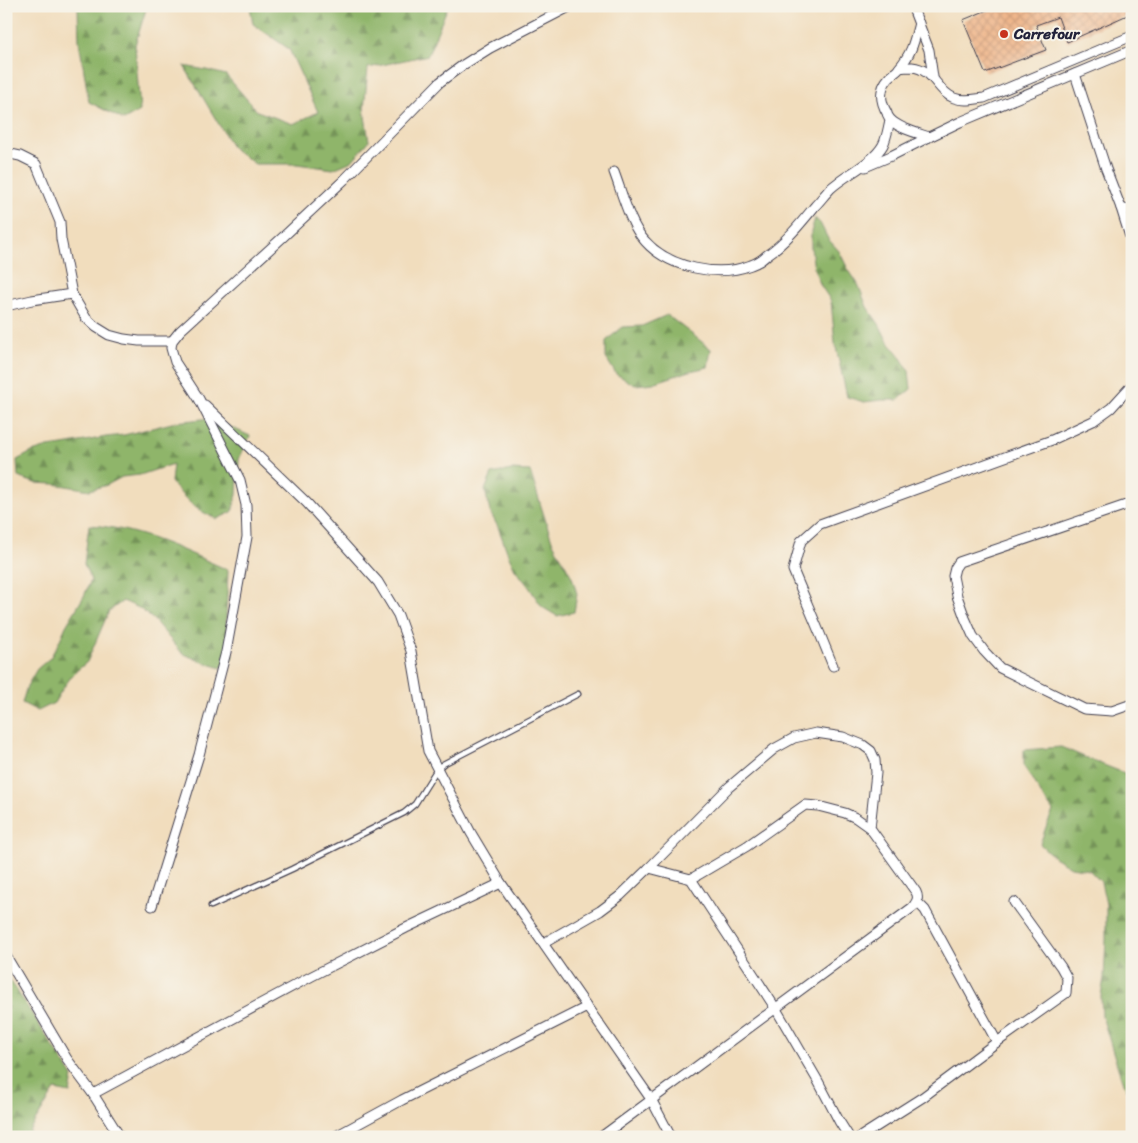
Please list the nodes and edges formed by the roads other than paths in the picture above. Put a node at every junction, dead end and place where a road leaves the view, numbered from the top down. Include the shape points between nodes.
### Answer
1 (571, 6) edge
2 (912, 6) edge
3 (919, 23) junction
4 (1132, 36) edge
5 (1132, 50) edge
6 (900, 68) junction
7 (1075, 74) junction
8 (933, 77) junction
9 (890, 120) junction
10 (929, 137) junction
11 (6, 153) edge
12 (614, 172) dead end
13 (853, 172) junction
14 (1121, 208) junction
15 (1132, 211) edge
16 (1132, 243) edge
17 (72, 294) junction
18 (6, 306) edge
19 (172, 341) junction
20 (1132, 385) edge
21 (199, 400) junction
22 (1132, 504) edge
23 (833, 666) dead end
24 (578, 694) dead end
25 (1132, 704) edge
26 (437, 769) junction
27 (870, 828) junction
28 (649, 868) junction
29 (691, 879) junction
30 (501, 883) junction
31 (917, 902) junction
32 (1014, 902) dead end
33 (152, 906) dead end
34 (211, 906) dead end
35 (544, 944) junction
36 (6, 956) edge
37 (587, 1008) junction
38 (776, 1009) junction
39 (997, 1042) junction
40 (93, 1094) junction
41 (651, 1099) junction
42 (120, 1137) edge
43 (334, 1137) edge
44 (601, 1137) edge
45 (671, 1137) edge
46 (849, 1137) edge
47 (860, 1137) edge

1 - 19 street via 490,48 440,82 344,180
2 - 3 street
3 - 6 street via 912,49
3 - 8 street via 929,50
4 - 8 street via 984,98 954,98 941,89
5 - 7 street
6 - 8 street via 917,68
6 - 9 street via 889,77 881,95 882,106
7 - 10 street
7 - 14 street
9 - 10 street
9 - 13 street via 882,147
10 - 13 street
11 - 17 street via 36,164 60,222
12 - 13 street via 634,225 645,241 674,262 713,270 734,270 752,265 768,255 796,229 830,189
14 - 15 street
14 - 16 street
17 - 18 street
17 - 19 street via 86,318 109,335 139,341
19 - 21 street via 175,362
20 - 23 street via 1111,408 1093,421 1052,440 820,524 801,541 793,570
21 - 26 street via 307,503 378,582 398,615 411,651 428,751
21 - 33 street via 240,480 246,504 247,537 226,652 199,755
22 - 25 street via 958,562 953,576 957,596 973,636 1000,668 1084,710 1112,711
24 - 26 lane
26 - 30 street
26 - 34 lane via 414,804 404,813
27 - 28 street via 876,773 871,751 843,737 816,733 794,738 774,749 729,788
27 - 29 street via 845,813 805,805 747,846
27 - 31 street via 916,892
28 - 29 street
28 - 35 street via 600,911
29 - 38 street
30 - 35 street
30 - 40 street via 312,976
31 - 38 street
31 - 39 street via 925,910
32 - 39 street via 1061,967 1067,978 1066,993
35 - 37 street
36 - 40 street via 67,1059
37 - 41 street
37 - 43 street
38 - 41 street
38 - 46 street
39 - 47 street via 923,1097
40 - 42 street
41 - 44 street
41 - 45 street

